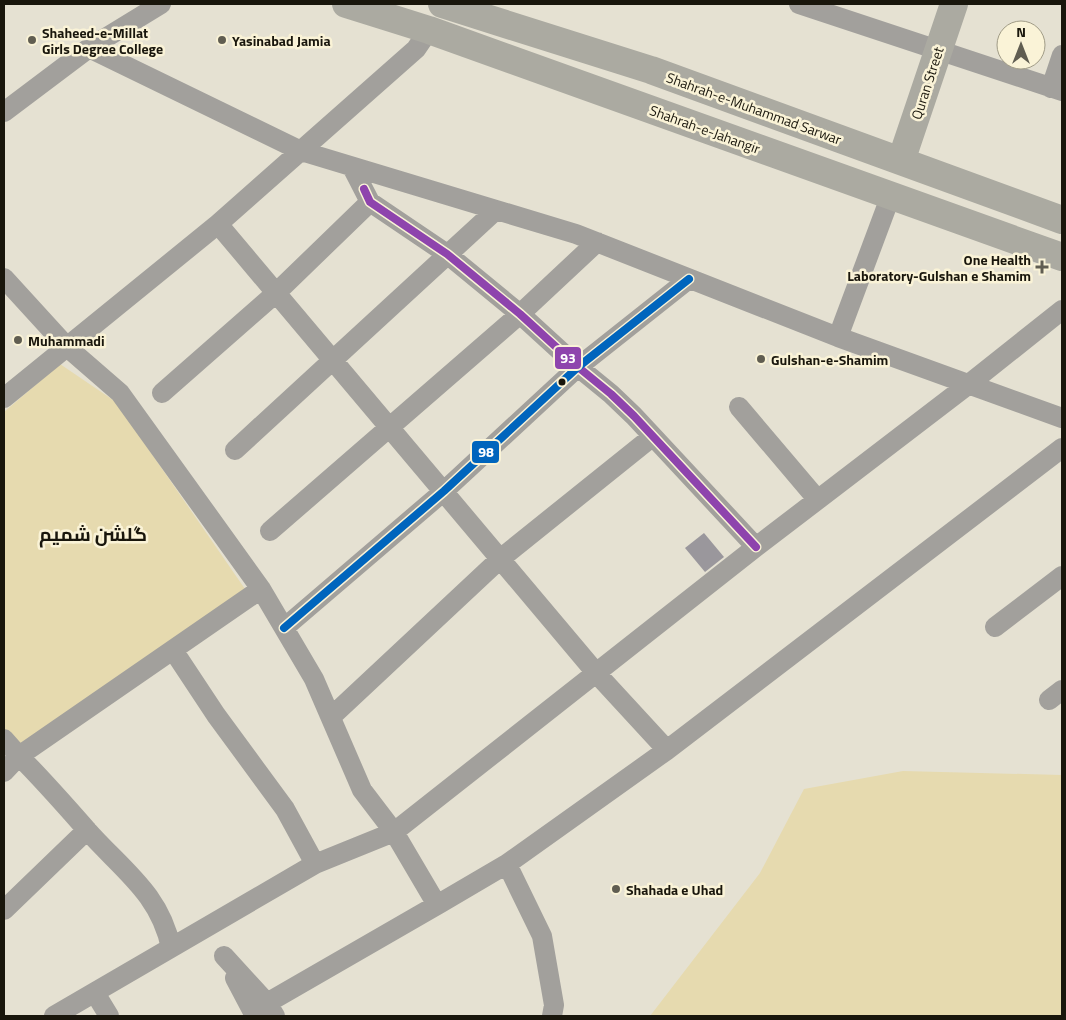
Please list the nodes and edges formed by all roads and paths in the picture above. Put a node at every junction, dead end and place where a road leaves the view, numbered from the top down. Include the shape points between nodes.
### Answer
1 (162, 4) edge
2 (346, 4) edge
3 (442, 4) edge
4 (799, 4) edge
5 (954, 4) edge
6 (834, 9) edge
7 (429, 30) junction
8 (89, 48) junction
9 (938, 50) junction
10 (1062, 55) edge
11 (1057, 90) edge
12 (4, 112) edge
13 (301, 151) junction
14 (901, 161) junction
15 (352, 167) junction
16 (891, 196) junction
17 (370, 202) junction
18 (496, 210) junction
19 (1062, 220) edge
20 (218, 224) junction
21 (597, 242) junction
22 (447, 254) junction
23 (1062, 257) edge
24 (4, 278) edge
25 (689, 279) junction
26 (276, 293) junction
27 (1062, 310) edge
28 (520, 314) junction
29 (838, 337) junction
30 (67, 347) junction
31 (332, 359) junction
32 (578, 367) junction
33 (969, 384) junction
34 (162, 392) dead end
35 (4, 398) edge
36 (739, 407) dead end
37 (1062, 418) edge
38 (389, 427) junction
39 (652, 437) junction
40 (1062, 448) edge
41 (234, 450) dead end
42 (444, 492) junction
43 (818, 499) junction
44 (270, 531) dead end
45 (756, 547) junction
46 (500, 559) junction
47 (1062, 576) edge
48 (261, 589) junction
49 (995, 627) dead end
50 (284, 628) junction
51 (173, 650) junction
52 (598, 674) junction
53 (331, 717) junction
54 (4, 739) edge
55 (667, 750) junction
56 (19, 756) junction
57 (4, 772) edge
58 (87, 830) junction
59 (394, 832) junction
60 (315, 864) junction
61 (508, 864) junction
62 (436, 904) junction
63 (4, 910) edge
64 (171, 948) junction
65 (95, 993) junction
66 (266, 1012) edge
67 (54, 1016) edge
68 (109, 1016) edge
69 (552, 1016) edge

1 - 8 street
2 - 7 main road, Shahrah-e-Jahangir
3 - 14 main road, Shahrah-e-Muhammad Sarwar via 651,70
4 - 6 street
5 - 9 main road, Quran Street
6 - 9 street
7 - 13 street via 416,49
7 - 16 main road, Shahrah-e-Jahangir
8 - 12 street
8 - 13 street
9 - 11 street
9 - 14 main road, Quran Street
10 - 11 street
13 - 15 street
13 - 20 street
14 - 19 main road, Shahrah-e-Muhammad Sarwar
15 - 17 street
15 - 18 street
16 - 23 main road, Shahrah-e-Jahangir
16 - 29 street
17 - 22 street
17 - 26 street
18 - 21 street
18 - 22 street
20 - 26 street
20 - 30 street
21 - 25 street
21 - 28 street
22 - 28 street
22 - 31 street
24 - 30 street
25 - 29 street
25 - 32 street
26 - 31 street
26 - 34 street
27 - 33 street
28 - 32 street
28 - 38 street
29 - 33 street
30 - 35 street
30 - 48 street via 120,393
31 - 38 street
31 - 41 street
32 - 39 street via 623,405
32 - 42 street
33 - 37 street
33 - 43 street
36 - 43 street
38 - 42 street
38 - 44 street
39 - 45 street
39 - 46 street
40 - 55 street
42 - 46 street
42 - 50 street
43 - 45 street
45 - 52 street
46 - 52 street
46 - 53 street
47 - 49 street
48 - 50 street
48 - 51 street
50 - 53 street via 314,679
51 - 56 street
51 - 60 street via 285,809
52 - 55 street
52 - 59 street
53 - 59 street via 362,790
54 - 56 street
55 - 61 street
56 - 57 street
56 - 58 street via 53,789
58 - 63 street
58 - 64 street via 146,891 167,931
59 - 60 street
59 - 62 street
60 - 64 street
61 - 62 street
61 - 69 street via 542,936 554,1005
62 - 66 street
64 - 65 street
65 - 67 street
65 - 68 street

